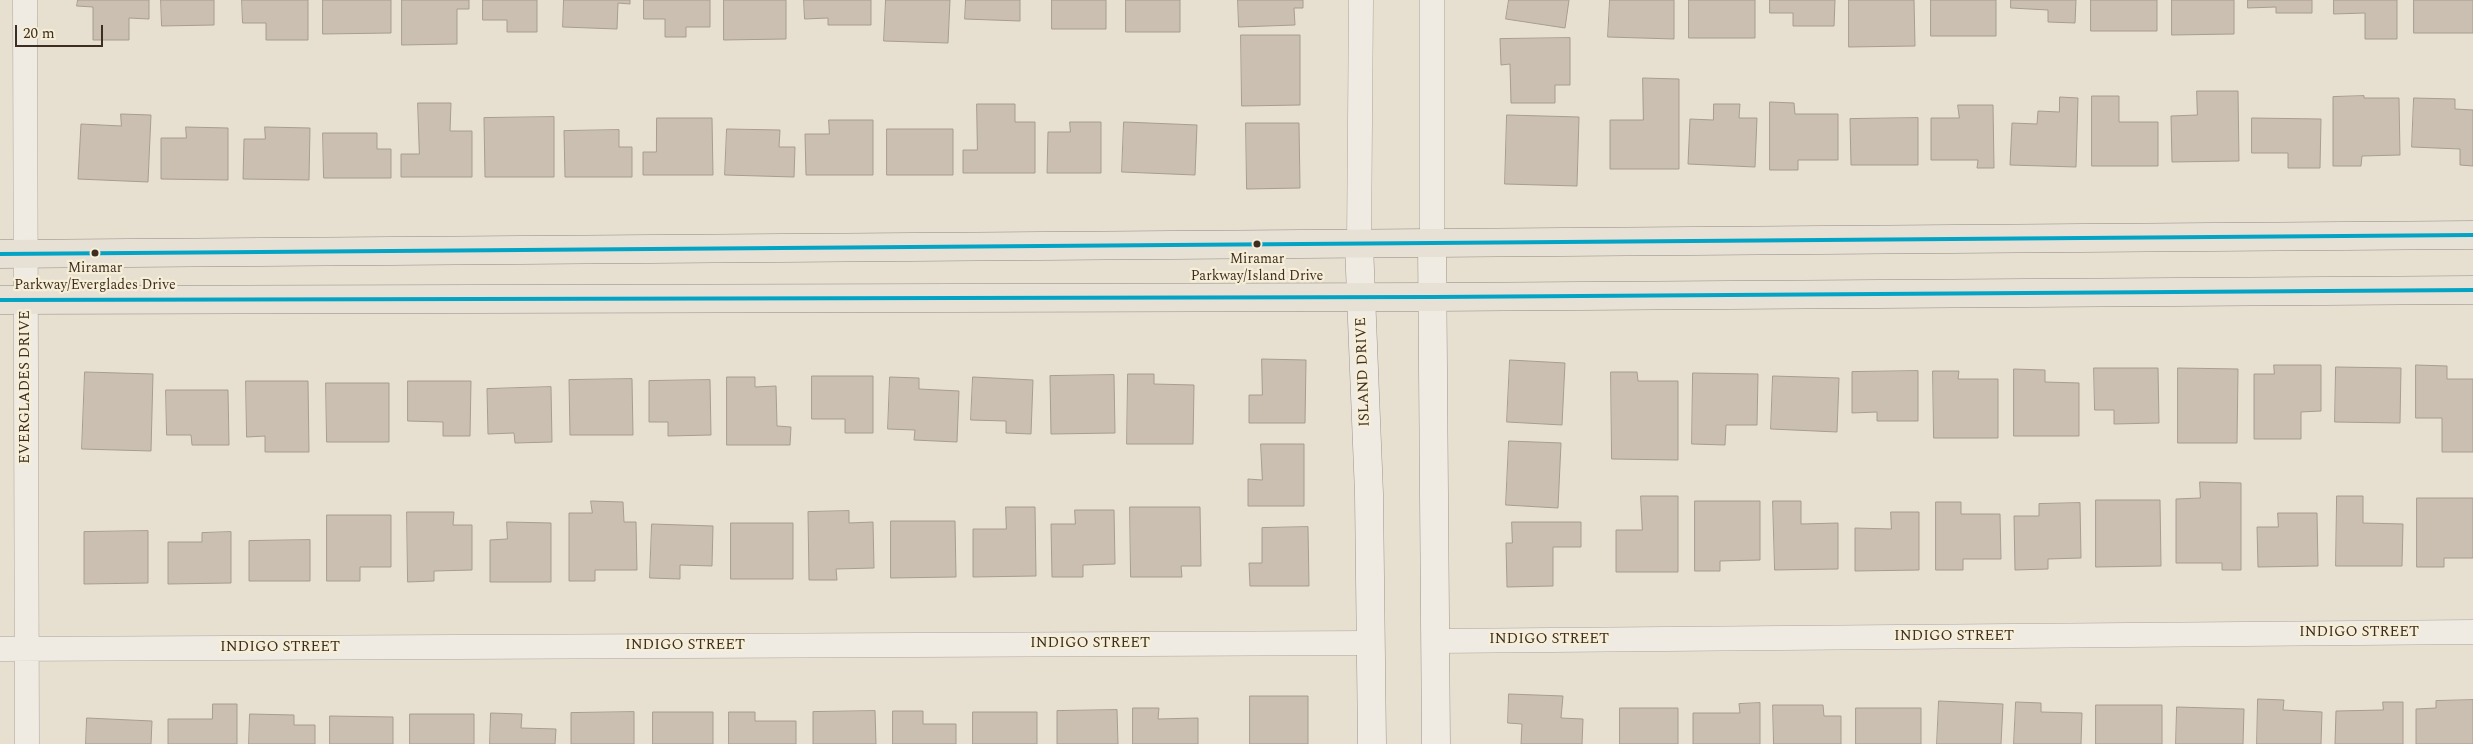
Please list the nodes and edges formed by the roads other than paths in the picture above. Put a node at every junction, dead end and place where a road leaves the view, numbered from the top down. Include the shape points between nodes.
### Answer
1 (25, 0) edge
2 (1361, 0) edge
3 (1432, 0) edge
4 (2473, 235) edge
5 (1432, 244) junction
6 (1359, 245) junction
7 (13, 254) edge
8 (2473, 290) edge
9 (1362, 297) junction
10 (1432, 297) junction
11 (0, 300) edge
12 (27, 300) junction
13 (2473, 632) edge
14 (1436, 641) junction
15 (1371, 643) junction
16 (0, 649) edge
17 (25, 649) junction
18 (26, 744) edge
19 (1372, 744) edge
20 (1436, 744) edge

1 - 7 street, EVERGLADES DRIVE
2 - 6 street, ISLAND DRIVE
3 - 5 street
4 - 5 main road
5 - 6 main road
5 - 10 street
6 - 7 main road
6 - 9 street, ISLAND DRIVE
7 - 12 street, EVERGLADES DRIVE
8 - 10 main road
9 - 10 main road
9 - 12 main road
9 - 15 street, ISLAND DRIVE
10 - 14 street
11 - 12 main road
12 - 17 street, EVERGLADES DRIVE
13 - 14 street, INDIGO STREET
14 - 20 street
15 - 17 street, INDIGO STREET
15 - 19 street, ISLAND DRIVE
16 - 17 street, INDIGO STREET
17 - 18 street, EVERGLADES DRIVE

